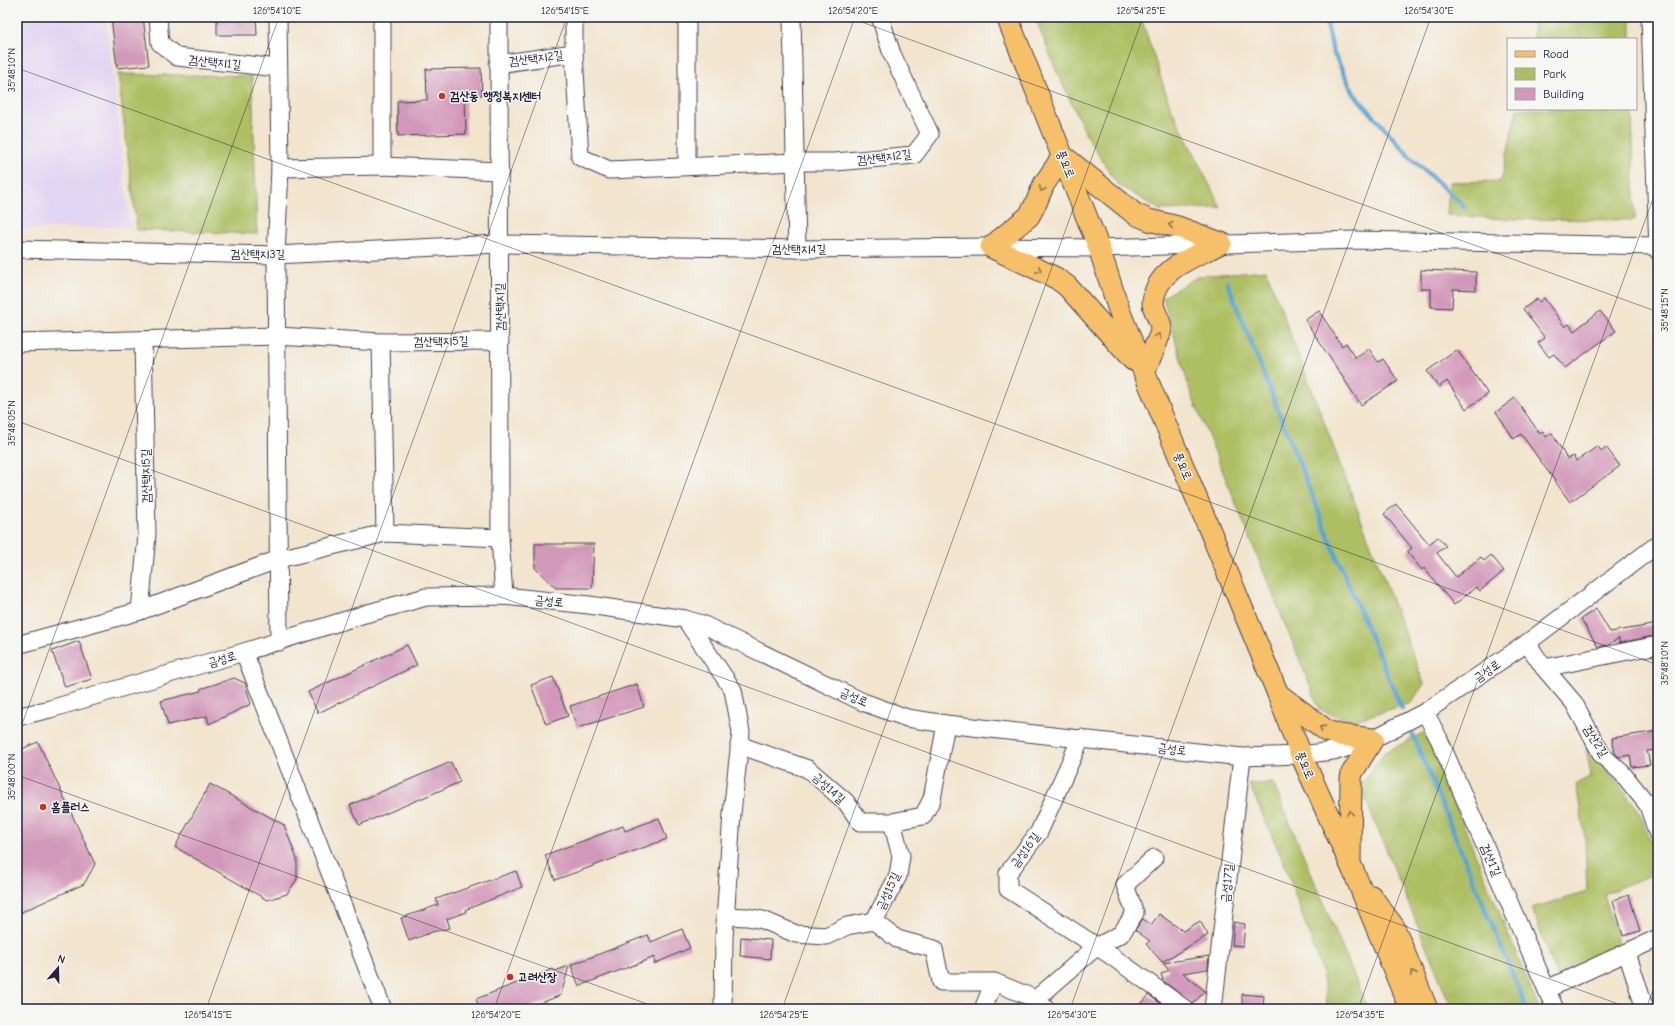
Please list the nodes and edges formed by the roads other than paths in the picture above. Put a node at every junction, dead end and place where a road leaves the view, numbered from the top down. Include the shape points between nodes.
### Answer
1 (158, 17) edge
2 (278, 17) edge
3 (382, 17) edge
4 (499, 17) edge
5 (574, 17) edge
6 (687, 17) edge
7 (792, 17) edge
8 (880, 17) edge
9 (1007, 17) edge
10 (1650, 17) edge
11 (574, 54) junction
12 (498, 64) junction
13 (278, 68) junction
14 (1063, 156) junction
15 (796, 162) junction
16 (382, 166) junction
17 (687, 166) junction
18 (280, 168) junction
19 (500, 171) junction
20 (1221, 243) junction
21 (498, 244) junction
22 (1658, 246) edge
23 (991, 247) junction
24 (1099, 248) junction
25 (17, 249) edge
26 (797, 249) junction
27 (1658, 251) edge
28 (276, 255) junction
29 (277, 336) junction
30 (143, 340) junction
31 (500, 341) junction
32 (381, 342) junction
33 (17, 343) edge
34 (1144, 372) junction
35 (385, 533) junction
36 (500, 538) junction
37 (1658, 544) edge
38 (279, 559) junction
39 (504, 596) junction
40 (140, 611) junction
41 (685, 619) junction
42 (279, 642) junction
43 (1527, 643) junction
44 (17, 645) edge
45 (1658, 645) edge
46 (244, 652) junction
47 (1544, 668) junction
48 (1278, 694) junction
49 (1424, 712) junction
50 (17, 717) edge
51 (946, 724) junction
52 (1081, 738) junction
53 (1374, 739) junction
54 (739, 745) junction
55 (1300, 755) junction
56 (1242, 757) junction
57 (892, 822) junction
58 (1658, 835) edge
59 (1154, 858) dead end
60 (1351, 868) junction
61 (725, 916) junction
62 (874, 921) junction
63 (1658, 938) edge
64 (1096, 947) junction
65 (1627, 953) junction
66 (994, 982) junction
67 (1547, 989) junction
68 (1041, 1004) edge
69 (383, 1009) edge
70 (723, 1009) edge
71 (983, 1009) edge
72 (1185, 1009) edge
73 (1213, 1009) edge
74 (1395, 1009) edge
75 (1410, 1009) edge
76 (1427, 1009) edge
77 (1555, 1009) edge
78 (1646, 1009) edge

1 - 13 street, 검산택지1길 via 160,42 177,57
2 - 13 street
3 - 16 street
4 - 12 street, 검산택지길
5 - 11 street, 검산택지2길
6 - 17 street
7 - 15 street
8 - 15 street, 검산택지2길 via 892,54 930,134 914,155 835,162
9 - 14 main road, 풍요로
10 - 22 street
11 - 12 street, 검산택지2길
11 - 17 street, 검산택지2길 via 580,157 609,170
12 - 19 street, 검산택지길
13 - 18 street
20 -> 14 main road via 1135,214
14 -> 23 main road via 1044,184 1029,216
14 - 24 main road, 풍요로
15 - 17 street, 검산택지2길
15 - 26 street
16 - 18 street
16 - 19 street
18 - 28 street
19 - 21 street, 검산택지길
20 - 22 street, 검산택지4길 via 1355,240
20 - 24 street, 검산택지4길
34 -> 20 main road via 1161,329 1153,305 1154,293 1160,281 1171,269
21 - 26 street, 검산택지4길
21 - 28 street, 검산택지3길
21 - 31 street, 검산택지길
22 - 27 street
23 - 24 street, 검산택지4길
23 - 26 street, 검산택지4길
23 -> 34 main road via 1056,278 1067,286
24 - 34 main road, 풍요로 via 1119,310
25 - 28 street, 검산택지3길
28 - 29 street
29 - 30 street, 검산택지5길
29 - 32 street, 검산택지5길
29 - 38 street
30 - 33 street, 검산택지5길
30 - 40 street, 검산택지5길 via 147,535
31 - 32 street, 검산택지5길
31 - 36 street, 검산택지길
32 - 35 street
34 - 48 main road, 풍요로
35 - 36 street
35 - 38 street
36 - 39 street, 검산택지길
37 - 43 street, 금성로
38 - 40 street
38 - 42 street
39 - 41 street, 금성로
39 - 42 street, 금성로 via 426,597
40 - 44 street
41 - 51 street, 금성로 via 702,624 863,702 907,718
41 - 54 street via 734,690 740,732
42 - 46 street, 금성로
43 - 47 street, 검산2길
43 - 49 street, 금성로
45 - 47 street
46 - 50 street, 금성로
46 - 69 street
47 - 58 street, 검산2길 via 1574,703 1602,755 1622,772 1648,805
53 -> 48 main road via 1327,732
48 - 55 main road, 풍요로
49 - 53 street, 금성로
49 - 67 street, 검산1길 via 1439,739
51 - 52 street, 금성로
51 - 57 street via 932,799 923,816
52 - 56 street, 금성로
52 - 64 street, 금성16길 via 1039,832 1008,873 1008,889
53 - 55 street, 금성로 via 1340,750
60 -> 53 main road via 1352,773
54 - 57 street, 금성14길 via 808,769 846,802 860,822
54 - 61 street
55 - 56 street, 금성로
55 - 60 main road, 풍요로
56 - 73 street, 금성17길
57 - 62 street, 금성15길 via 901,856 898,876
59 - 64 street via 1125,886 1135,913 1132,918 1121,934
60 - 74 main road via 1368,943
60 - 75 main road, 풍요로
76 -> 60 main road via 1394,927
61 - 62 street via 763,920 796,934 826,936 846,926
61 - 70 street
62 - 66 street, 금성15길 via 897,939 934,949 941,982
63 - 65 street
64 - 68 street
64 - 72 street, 금성16길
65 - 67 street
65 - 78 street
66 - 68 street, 금성15길
66 - 71 street
67 - 77 street, 검산1길

